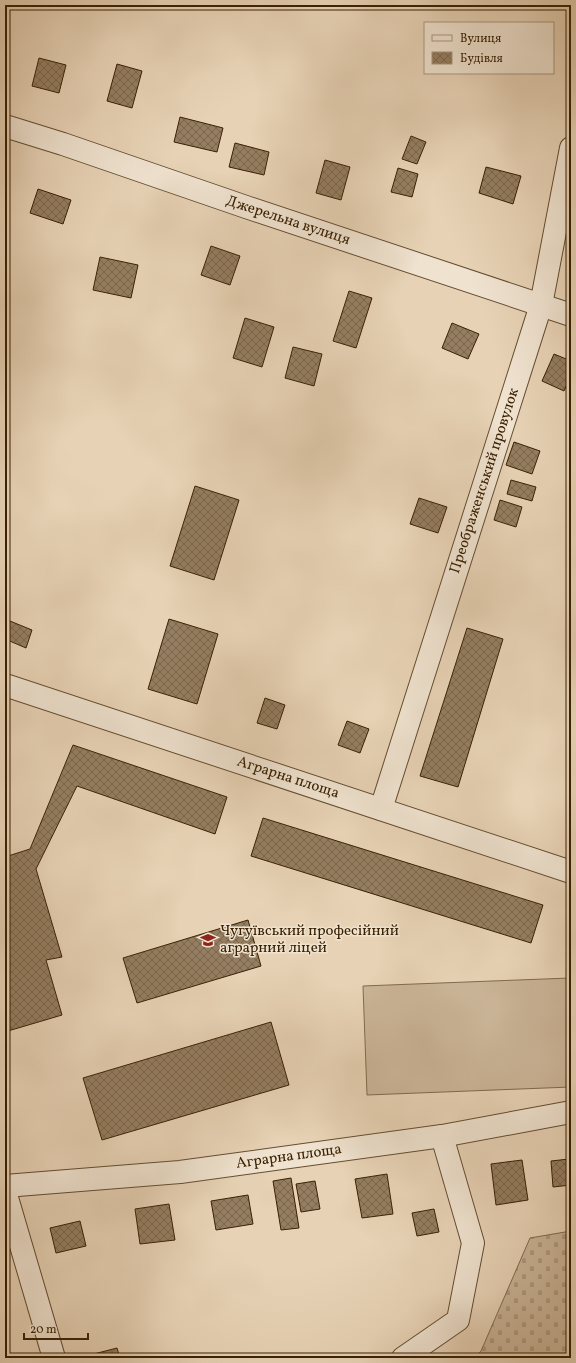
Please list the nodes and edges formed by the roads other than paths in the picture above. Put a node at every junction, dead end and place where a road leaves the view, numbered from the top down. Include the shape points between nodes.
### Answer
1 (5, 126) edge
2 (571, 148) edge
3 (541, 305) junction
4 (571, 315) edge
5 (5, 685) edge
6 (381, 809) junction
7 (571, 872) edge
8 (571, 1112) edge
9 (442, 1136) junction
10 (5, 1186) edge
11 (5, 1191) edge
12 (54, 1358) edge
13 (403, 1358) edge

1 - 3 street, Джерельна вулиця
2 - 3 street, Преображенський провулок
3 - 4 street, Джерельна вулиця
3 - 6 street, Преображенський провулок
5 - 6 street, Аграрна площа
6 - 7 street, Аграрна площа
8 - 9 street, Аграрна площа
9 - 10 street, Аграрна площа via 180,1172
9 - 13 street via 473,1243 458,1320
11 - 12 street

